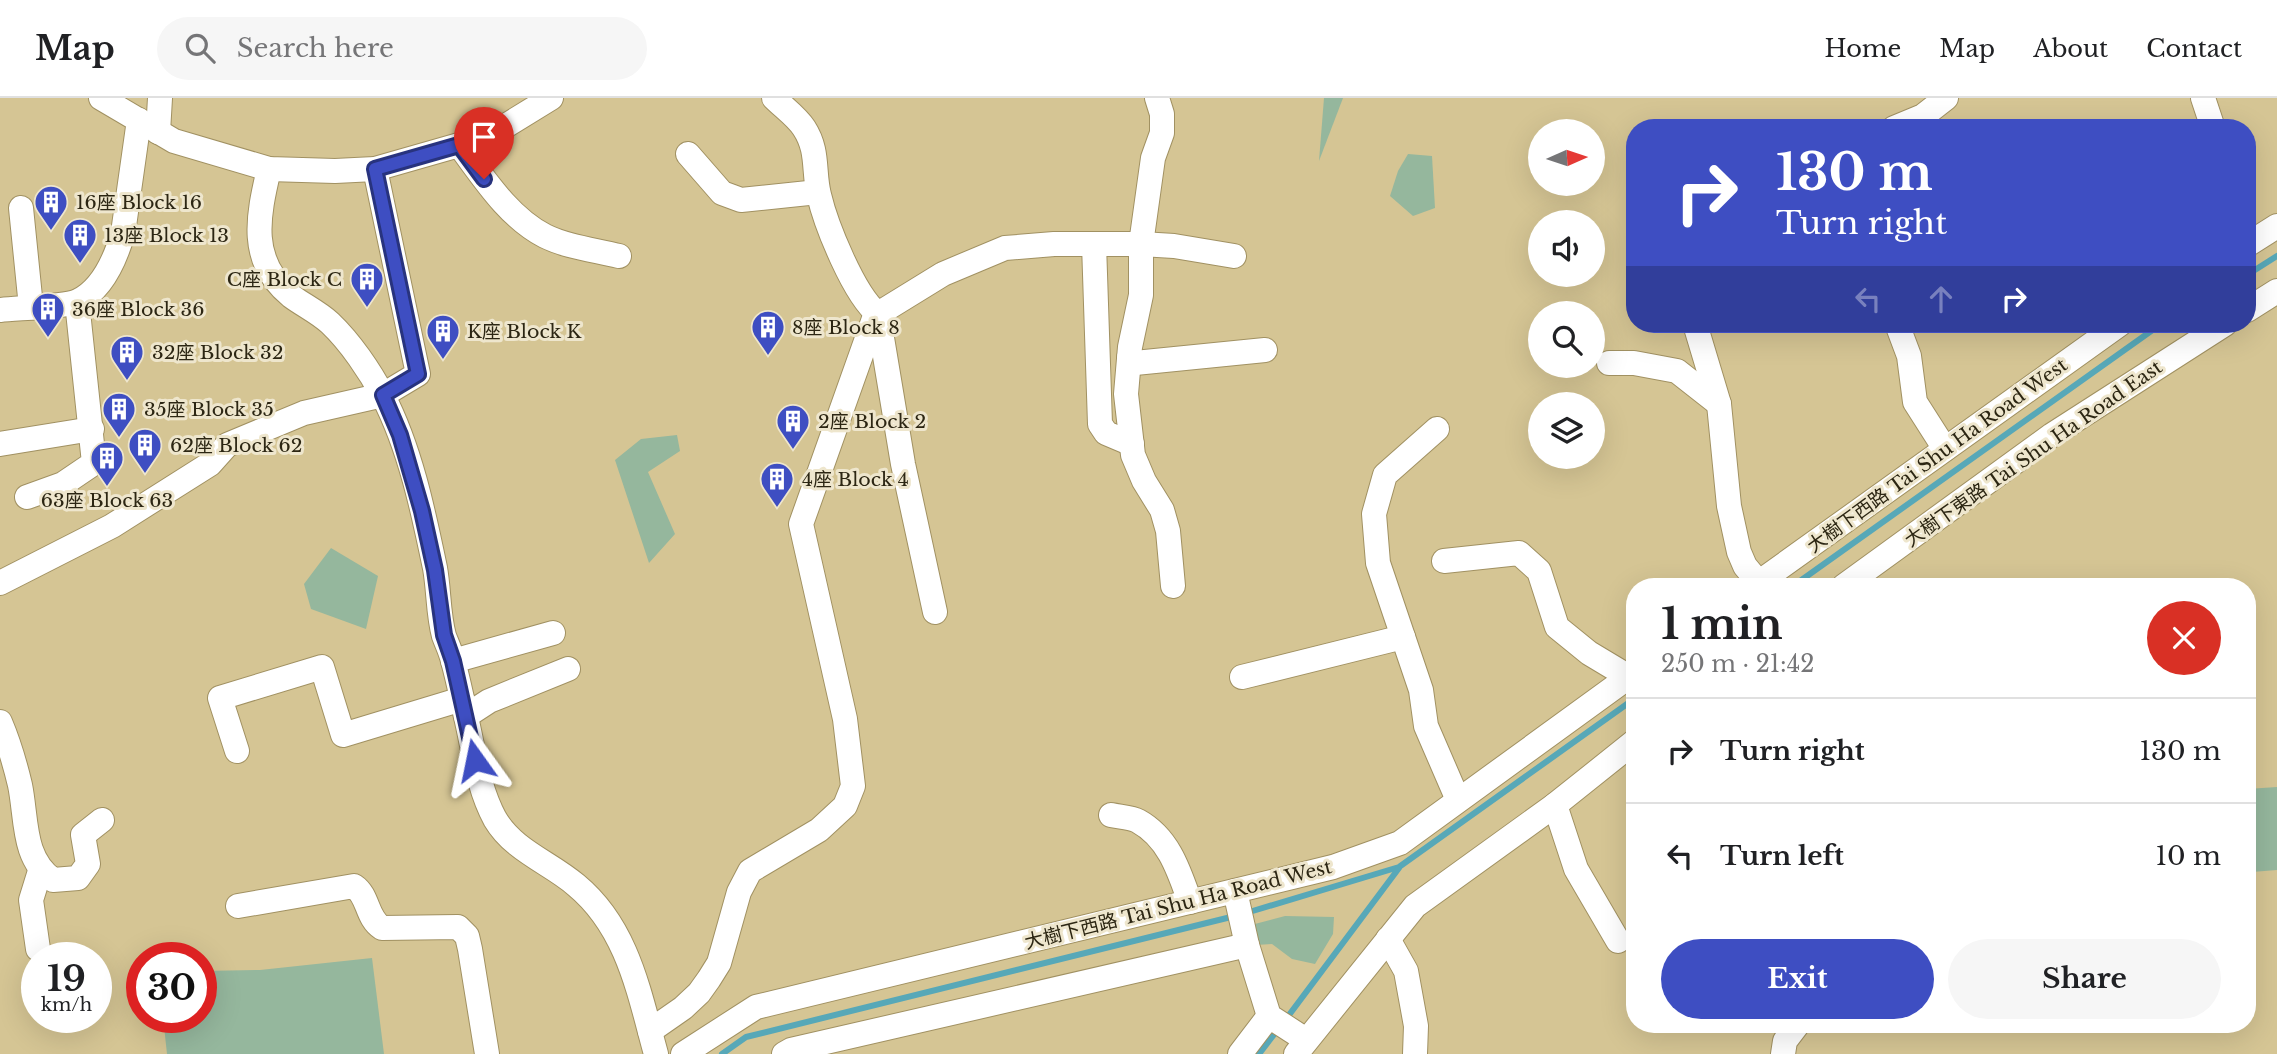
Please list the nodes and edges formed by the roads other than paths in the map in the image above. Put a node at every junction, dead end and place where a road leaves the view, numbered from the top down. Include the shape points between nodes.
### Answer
1 (101, 98) edge
2 (160, 98) edge
3 (551, 98) edge
4 (774, 98) edge
5 (1157, 98) edge
6 (1946, 98) edge
7 (2203, 98) edge
8 (1916, 119) edge
9 (2210, 119) edge
10 (149, 126) junction
11 (459, 145) junction
12 (688, 154) dead end
13 (269, 169) junction
14 (375, 169) junction
15 (818, 192) junction
16 (21, 208) dead end
17 (2277, 226) edge
18 (2256, 239) edge
19 (1094, 244) junction
20 (1141, 244) junction
21 (619, 256) dead end
22 (1234, 256) dead end
23 (2277, 291) edge
24 (77, 302) junction
25 (2256, 304) edge
26 (31, 307) junction
27 (0, 310) edge
28 (877, 313) junction
29 (1698, 333) edge
30 (1900, 333) edge
31 (2107, 333) edge
32 (2211, 333) edge
33 (1265, 350) dead end
34 (1129, 358) junction
35 (1609, 363) dead end
36 (383, 395) junction
37 (1719, 404) junction
38 (92, 429) junction
39 (1437, 429) dead end
40 (0, 444) edge
41 (1132, 444) junction
42 (1945, 449) junction
43 (27, 497) dead end
44 (1444, 561) dead end
45 (1753, 578) edge
46 (1765, 578) edge
47 (1855, 578) edge
48 (0, 583) edge
49 (1173, 586) dead end
50 (935, 612) dead end
51 (553, 633) dead end
52 (1404, 637) junction
53 (453, 661) junction
54 (568, 670) dead end
55 (1626, 672) edge
56 (1242, 677) dead end
57 (1626, 679) edge
58 (464, 707) junction
59 (0, 722) edge
60 (1626, 748) edge
61 (237, 751) dead end
62 (1458, 800) junction
63 (1555, 805) junction
64 (1111, 815) dead end
65 (102, 820) dead end
66 (40, 871) junction
67 (1235, 891) junction
68 (1190, 902) junction
69 (238, 906) dead end
70 (1388, 939) junction
71 (37, 942) edge
72 (1618, 942) dead end
73 (1247, 945) junction
74 (1272, 1019) junction
75 (1791, 1033) edge
76 (653, 1043) edge
77 (1301, 1044) edge
78 (487, 1054) edge
79 (683, 1054) edge
80 (784, 1054) edge
81 (1240, 1054) edge
82 (1415, 1054) edge
83 (1783, 1054) edge

1 - 10 street
2 - 10 street
3 - 11 street via 499,130
4 - 15 street via 804,127 816,157
5 - 20 street via 1162,133 1153,158
6 - 8 street
7 - 9 street
10 - 13 street via 174,141
10 - 24 street via 119,247 107,272
11 - 14 street
11 - 21 street via 497,195 545,236
12 - 15 street via 722,193 741,200
13 - 14 street
13 - 36 street via 259,214 259,239 267,270 289,294 330,323
14 - 36 street via 418,374
15 - 28 street via 846,264 862,296
16 - 26 street
17 - 18 street
19 - 20 street
19 - 28 street via 1005,248 943,274
19 - 41 street via 1100,424 1106,433
20 - 22 street
20 - 34 street via 1141,295
23 - 25 street
24 - 26 street
24 - 38 street
26 - 27 street
28 - 50 street
28 - 76 street via 801,524 845,719 853,786 845,806 819,830 750,871 739,892 719,963 699,993
29 - 37 street
30 - 42 street via 1909,356 1915,402
31 - 42 street, 大樹下西路 Tai Shu Ha Road West
32 - 47 street, 大樹下東路 Tai Shu Ha Road East via 2052,436
33 - 34 street via 1135,363
34 - 41 street via 1126,394
35 - 37 street via 1677,371
36 - 48 street via 304,413 227,445 210,464 112,526
36 - 53 street via 422,511 444,635
37 - 45 street via 1730,506 1739,552
38 - 40 street
38 - 43 street via 94,463 63,484
39 - 52 street via 1385,475 1374,514 1378,563
41 - 49 street via 1138,469 1162,510
42 - 46 street, 大樹下西路 Tai Shu Ha Road West
44 - 55 street via 1519,553 1539,571 1557,626 1589,653
51 - 53 street
52 - 56 street
52 - 62 street via 1421,690 1426,726
53 - 58 street
54 - 58 street
57 - 62 street, 大樹下西路 Tai Shu Ha Road West
58 - 61 street via 343,735 323,667 220,698
58 - 76 street via 483,790 495,819 513,843 576,885 602,911 620,937
59 - 66 street via 20,788 28,840
60 - 63 street
62 - 67 street, 大樹下西路 Tai Shu Ha Road West via 1399,843 1333,867
63 - 70 street via 1415,906
63 - 72 street via 1576,869
64 - 68 street via 1136,820 1160,838 1177,866
65 - 66 street via 83,835 88,864 78,878 53,880
66 - 71 street via 31,900
67 - 68 street, 大樹下西路 Tai Shu Ha Road West
67 - 73 street
68 - 79 street, 大樹下西路 Tai Shu Ha Road West via 756,1007
69 - 78 street via 354,886 373,922 382,928 458,927 470,948
70 - 77 street
70 - 82 street via 1406,971 1416,1026
73 - 74 street
73 - 80 street
74 - 77 street
74 - 81 street
75 - 83 street

